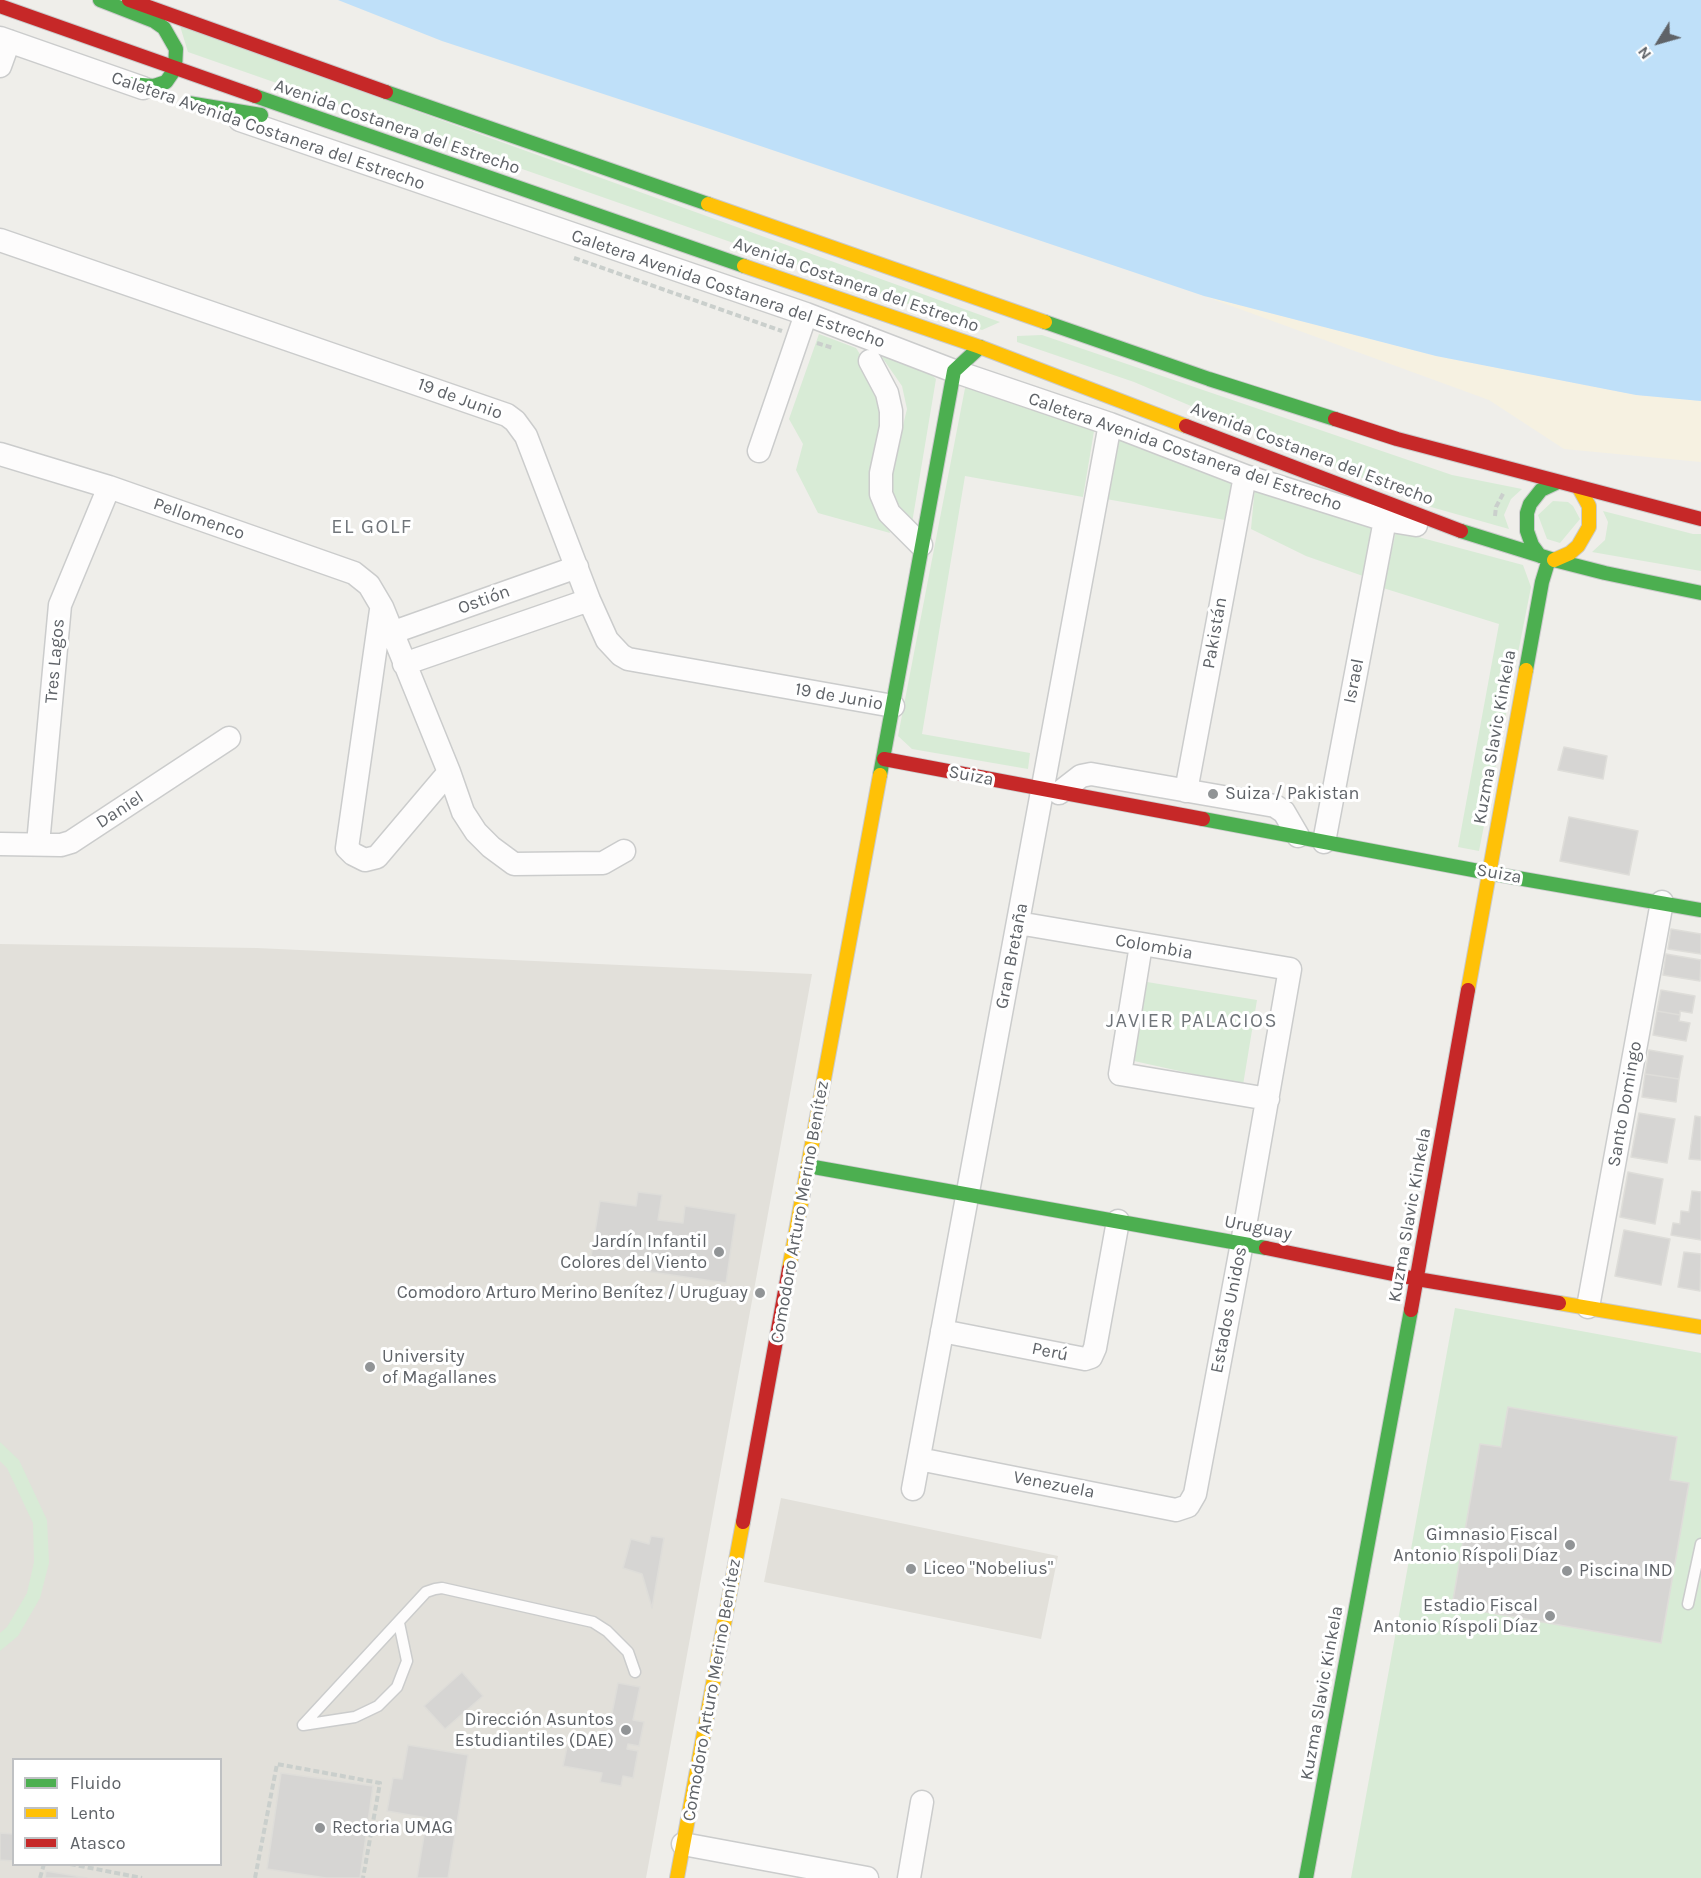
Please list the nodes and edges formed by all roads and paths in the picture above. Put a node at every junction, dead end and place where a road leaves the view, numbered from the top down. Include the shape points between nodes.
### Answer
1 (99, 0) edge
2 (129, 0) edge
3 (0, 6) edge
4 (4, 40) edge
5 (0, 66) edge
6 (175, 69) junction
7 (129, 84) junction
8 (188, 103) junction
9 (352, 131) junction
10 (0, 240) edge
11 (806, 314) junction
12 (1026, 328) dead end
13 (1065, 329) junction
14 (996, 338) dead end
15 (980, 347) junction
16 (870, 361) dead end
17 (954, 371) junction
18 (1110, 424) junction
19 (759, 451) dead end
20 (0, 454) edge
21 (1245, 476) junction
22 (1558, 482) junction
23 (109, 487) junction
24 (1579, 488) junction
25 (1701, 519) edge
26 (1385, 520) junction
27 (1457, 530) junction
28 (921, 545) junction
29 (1548, 558) junction
30 (577, 567) junction
31 (1701, 593) edge
32 (589, 600) junction
33 (382, 607) junction
34 (392, 633) junction
35 (404, 664) junction
36 (893, 706) junction
37 (230, 738) dead end
38 (884, 759) junction
39 (449, 772) junction
40 (1051, 791) junction
41 (1186, 791) junction
42 (1298, 836) junction
43 (1324, 842) junction
44 (0, 844) edge
45 (38, 844) junction
46 (624, 852) dead end
47 (1489, 873) junction
48 (1662, 902) junction
49 (1701, 910) edge
50 (1018, 923) junction
51 (1141, 945) junction
52 (1290, 969) joint
53 (1268, 1099) junction
54 (808, 1166) junction
55 (968, 1195) junction
56 (1118, 1221) junction
57 (1242, 1243) junction
58 (1417, 1278) junction
59 (1588, 1307) junction
60 (1701, 1327) edge
61 (942, 1331) junction
62 (919, 1459) junction
63 (913, 1489) dead end
64 (1188, 1506) joint
65 (1701, 1544) edge
66 (1688, 1604) dead end
67 (399, 1623) junction
68 (635, 1672) dead end
69 (922, 1802) dead end
70 (683, 1844) junction
71 (80, 1866) edge
72 (142, 1878) edge
73 (255, 1878) edge
74 (363, 1878) edge
75 (677, 1878) edge
76 (867, 1878) edge
77 (909, 1878) edge
78 (1306, 1878) edge

1 - 6 main road via 164,28 176,49
2 - 13 main road, Avenida Costanera del Estrecho
3 - 6 main road, Avenida Costanera del Estrecho
4 - 5 street
4 - 7 street, Caletera Avenida Costanera del Estrecho
6 - 7 main road via 160,85
6 - 9 main road, Avenida Costanera del Estrecho
7 - 8 street, Caletera Avenida Costanera del Estrecho
8 - 9 main road
8 - 11 street, Caletera Avenida Costanera del Estrecho
9 - 15 main road, Avenida Costanera del Estrecho
10 - 30 street, 19 de Junio via 507,415 526,436
11 - 17 street, Caletera Avenida Costanera del Estrecho
11 - 19 street
12 - 13 main road
13 - 22 main road, Avenida Costanera del Estrecho via 1397,439
14 - 15 main road
15 - 17 main road
15 - 27 main road, Avenida Costanera del Estrecho
16 - 28 street via 887,393 891,411 880,494 889,513
17 - 18 street, Caletera Avenida Costanera del Estrecho
17 - 28 main road, Comodoro Arturo Merino Benítez
18 - 21 street, Caletera Avenida Costanera del Estrecho
18 - 40 street, Gran Bretaña
20 - 23 street, Pellomenco
21 - 26 street, Caletera Avenida Costanera del Estrecho
21 - 41 street, Pakistán
22 - 24 main road, Avenida Costanera del Estrecho
22 - 29 main road via 1541,490 1527,513 1527,531
23 - 33 street, Pellomenco via 354,573 369,585
23 - 45 street, Tres Lagos via 60,605
24 - 25 main road, Avenida Costanera del Estrecho
24 - 29 main road via 1589,506 1589,527 1570,553
26 - 27 street, Caletera Avenida Costanera del Estrecho
26 - 43 street, Israel
27 - 29 main road, Avenida Costanera del Estrecho
28 - 36 main road, Comodoro Arturo Merino Benítez
29 - 31 main road, Avenida Costanera del Estrecho
29 - 47 main road, Kuzma Slavic Kinkela
30 - 32 street, 19 de Junio
30 - 34 street, Ostión
32 - 35 street, Ostión
32 - 36 street, 19 de Junio via 607,640 628,659
33 - 34 street, Pellomenco
33 - 39 street via 347,848 365,860 377,857
34 - 35 street, Pellomenco
35 - 39 street, Pellomenco
36 - 38 main road, Comodoro Arturo Merino Benítez
37 - 45 street, Daniel via 71,842
38 - 40 main road, Suiza
38 - 54 main road, Comodoro Arturo Merino Benítez
39 - 46 street, Pellomenco via 463,812 476,832 514,864 603,863
40 - 41 street via 1091,774
40 - 42 main road, Suiza
40 - 50 street, Gran Bretaña
41 - 42 street via 1275,806 1284,812
42 - 43 main road, Suiza
43 - 47 main road, Suiza
44 - 45 street, Daniel
47 - 48 main road, Suiza
47 - 58 main road, Kuzma Slavic Kinkela
48 - 49 main road, Suiza
48 - 59 street, Santo Domingo
50 - 51 street, Colombia
50 - 55 street, Gran Bretaña
51 - 52 street, Colombia
51 - 53 street via 1120,1074
52 - 53 street, Estados Unidos
53 - 57 street, Estados Unidos
54 - 55 main road, Uruguay
54 - 70 main road, Comodoro Arturo Merino Benítez
55 - 56 main road, Uruguay
55 - 61 street, Gran Bretaña
56 - 57 main road, Uruguay
56 - 61 street, Perú via 1091,1357 1085,1359
57 - 58 main road, Uruguay
57 - 64 street, Estados Unidos via 1195,1494
58 - 59 main road, Uruguay
58 - 78 main road, Kuzma Slavic Kinkela
59 - 60 main road, Uruguay
61 - 62 street, Gran Bretaña
62 - 63 street, Gran Bretaña
62 - 64 street, Venezuela via 1176,1510
65 - 66 lane
67 - 67 lane via 367,1657 303,1725 355,1717 378,1706 397,1687 407,1661
67 - 68 lane via 426,1592 442,1588 593,1622 628,1652
69 - 77 street
70 - 75 main road, Comodoro Arturo Merino Benítez
70 - 76 street
71 - 72 path
73 - 74 path via 277,1764 380,1783

